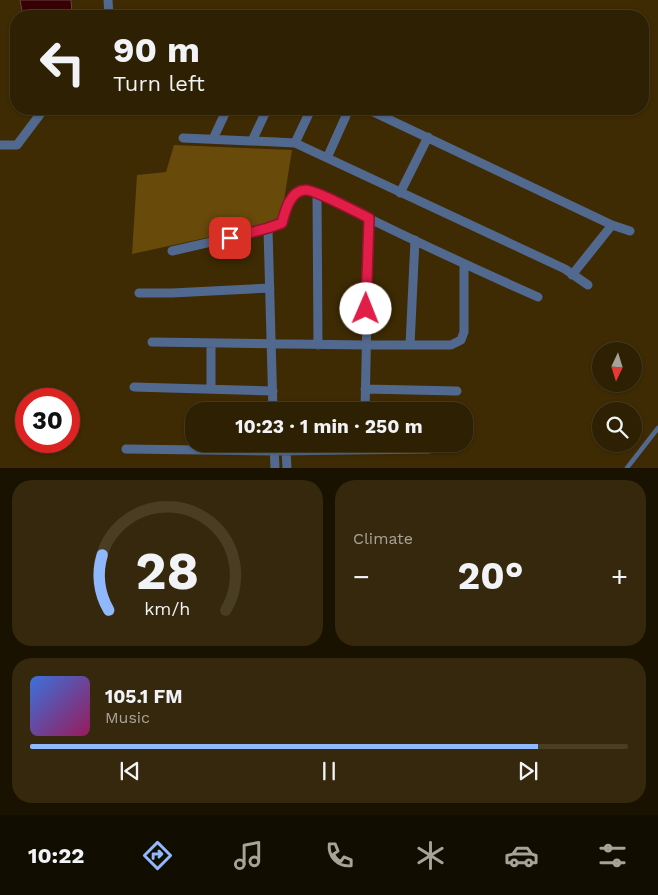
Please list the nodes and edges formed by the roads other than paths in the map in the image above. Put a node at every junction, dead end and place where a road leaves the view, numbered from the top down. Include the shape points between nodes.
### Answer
1 (40, 115) edge
2 (224, 115) edge
3 (264, 115) edge
4 (308, 115) edge
5 (346, 115) edge
6 (380, 115) edge
7 (428, 137) junction
8 (183, 138) dead end
9 (213, 140) junction
10 (252, 141) junction
11 (295, 144) junction
12 (0, 145) edge
13 (327, 158) junction
14 (317, 193) junction
15 (400, 193) junction
16 (369, 218) junction
17 (612, 225) junction
18 (268, 228) junction
19 (630, 231) dead end
20 (415, 240) junction
21 (172, 251) dead end
22 (464, 264) junction
23 (572, 275) junction
24 (588, 285) dead end
25 (270, 288) junction
26 (139, 293) dead end
27 (538, 298) dead end
28 (152, 342) dead end
29 (211, 343) junction
30 (272, 344) junction
31 (318, 344) junction
32 (366, 345) junction
33 (410, 345) junction
34 (134, 387) dead end
35 (211, 389) junction
36 (365, 389) junction
37 (273, 391) junction
38 (457, 391) dead end
39 (273, 402) edge
40 (365, 402) edge
41 (658, 428) edge
42 (185, 448) edge
43 (126, 449) dead end
44 (274, 452) edge
45 (286, 452) edge
46 (275, 468) edge
47 (286, 468) edge
48 (626, 468) edge

1 - 12 street via 17,145
2 - 9 street
3 - 10 street
4 - 11 street
5 - 13 street
6 - 7 street
7 - 15 street
7 - 17 street
8 - 9 street
9 - 10 street
10 - 11 street
11 - 13 street
13 - 15 street
14 - 16 street
14 - 18 street via 305,190 295,194 282,223
14 - 31 street
15 - 23 street
16 - 20 street
16 - 32 street
17 - 19 street
17 - 23 street
18 - 21 street
18 - 25 street
20 - 22 street
20 - 33 street
22 - 27 street
22 - 33 street via 464,332 461,340 451,345
23 - 24 street
25 - 26 street
25 - 30 street
28 - 29 street
29 - 30 street
29 - 35 street
30 - 31 street
30 - 37 street
31 - 32 street
32 - 33 street
32 - 36 street
34 - 35 street
35 - 37 street
36 - 38 street
36 - 40 street
37 - 39 street
41 - 48 lane
42 - 43 street
44 - 46 street
45 - 47 street

